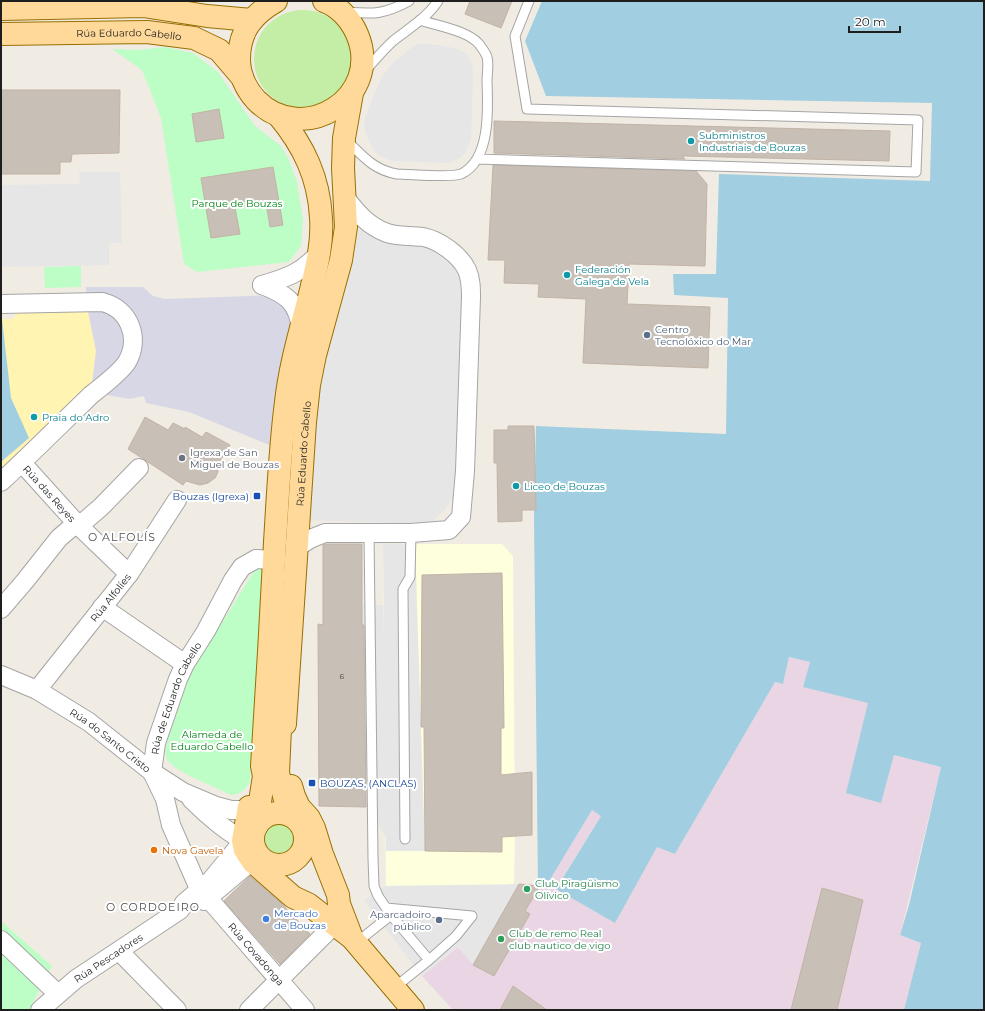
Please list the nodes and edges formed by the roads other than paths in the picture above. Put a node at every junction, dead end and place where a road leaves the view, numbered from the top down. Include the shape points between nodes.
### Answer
1 (174, 1) edge
2 (276, 1) edge
3 (409, 1) edge
4 (438, 1) edge
5 (529, 1) edge
6 (143, 6) junction
7 (333, 6) edge
8 (1, 9) edge
9 (252, 13) junction
10 (420, 20) junction
11 (1, 34) edge
12 (242, 77) junction
13 (356, 85) junction
14 (278, 115) junction
15 (344, 138) junction
16 (477, 159) junction
17 (345, 197) junction
18 (319, 254) junction
19 (1, 304) edge
20 (301, 329) junction
21 (22, 462) junction
22 (139, 468) dead end
23 (1, 482) edge
24 (177, 500) dead end
25 (79, 526) junction
26 (369, 533) junction
27 (411, 533) junction
28 (296, 548) junction
29 (274, 560) junction
30 (128, 574) junction
31 (102, 607) junction
32 (1, 609) edge
33 (185, 664) junction
34 (1, 675) edge
35 (37, 690) junction
36 (284, 724) junction
37 (152, 772) junction
38 (183, 792) junction
39 (262, 836) junction
40 (405, 840) dead end
41 (305, 841) junction
42 (204, 894) junction
43 (339, 904) junction
44 (389, 911) junction
45 (334, 925) junction
46 (1, 940) edge
47 (354, 941) junction
48 (119, 951) junction
49 (429, 960) junction
50 (280, 980) junction
51 (394, 989) junction
52 (58, 994) junction
53 (40, 1010) edge
54 (177, 1010) edge
55 (249, 1010) edge
56 (305, 1010) edge
57 (413, 1010) edge

1 - 6 lane
2 - 9 main road
3 - 7 lane via 376,14
4 - 10 lane
5 - 16 lane via 515,36 527,109 918,120 916,172
6 - 8 main road
6 - 9 main road via 207,16
7 - 13 main road, Rúa Eduardo Cabello via 353,25 360,42 362,59
9 - 12 main road via 241,42 239,60
10 - 13 lane via 393,42
10 - 16 lane via 465,34 478,43 487,57 488,115
11 - 12 main road, Rúa Eduardo Cabello via 147,32 194,38 219,50
12 - 14 main road via 250,93 262,106
13 - 14 main road via 337,108 319,117 298,119
13 - 15 main road, Rúa Eduardo Cabello
14 - 18 main road, Rúa Eduardo Cabello via 303,150 315,181 320,200
15 - 16 lane via 369,163 388,173 450,176 460,174
15 - 17 main road, Rúa Eduardo Cabello
17 - 27 street via 357,213 374,227 388,234 423,237 438,242 467,268 471,281 465,471 461,517 449,530
17 - 28 main road, Rúa Eduardo Cabello via 346,227 341,260 309,385
18 - 20 main road, Rúa Eduardo Cabello
18 - 20 street via 301,270 286,278 262,285 280,292 289,299 296,309
19 - 21 street via 102,302 112,304 124,315 132,328 132,352 126,364
20 - 29 main road, Rúa Eduardo Cabello via 285,404
21 - 23 street
21 - 25 street, Rúa das Reyes
22 - 25 street
24 - 30 street, Rúa Alfolíes
25 - 30 street, Rúa das Reyes
25 - 32 street via 72,527 59,538
26 - 27 street
26 - 28 street via 325,534 310,539
26 - 44 lane via 372,858 374,886
27 - 40 lane via 410,577 403,589
28 - 36 main road, Rúa Eduardo Cabello
29 - 33 street, Rúa de Eduardo Cabello via 256,559 242,567
29 - 39 main road, Rúa Eduardo Cabello via 262,766 256,776
30 - 31 street, Rúa Alfolíes
31 - 33 street
31 - 35 street, Rúa Alfolíes
33 - 37 street, Rúa de Eduardo Cabello via 156,743
34 - 35 street, Rúa do Santo Cristo
35 - 37 street, Rúa do Santo Cristo via 88,722
36 - 39 main road, Rúa Eduardo Cabello via 280,728 278,773
36 - 43 main road via 289,728 288,762 294,796 314,828
37 - 38 street, Rúa do Santo Cristo
37 - 42 street via 165,800 171,825
38 - 39 street, Rúa do Santo Cristo via 231,810
38 - 39 street, Rúa do Santo Cristo via 210,818
39 - 41 main road via 296,819 301,825
39 - 41 main road via 284,865 299,857
39 - 42 street, Rúa Pescadores via 247,865
39 - 45 main road via 308,904
41 - 43 main road via 330,899
42 - 48 street, Rúa Pescadores via 189,910 180,910
42 - 50 street, Rúa Covadonga
43 - 47 main road
44 - 47 lane
44 - 49 lane
44 - 49 lane via 472,916 456,936
45 - 47 main road
45 - 50 street
46 - 52 street
47 - 51 main road
48 - 52 street, Rúa Pescadores
48 - 54 street
49 - 51 lane
50 - 55 street
50 - 56 street, Rúa Covadonga
51 - 57 main road
52 - 53 street, Rúa Pescadores

